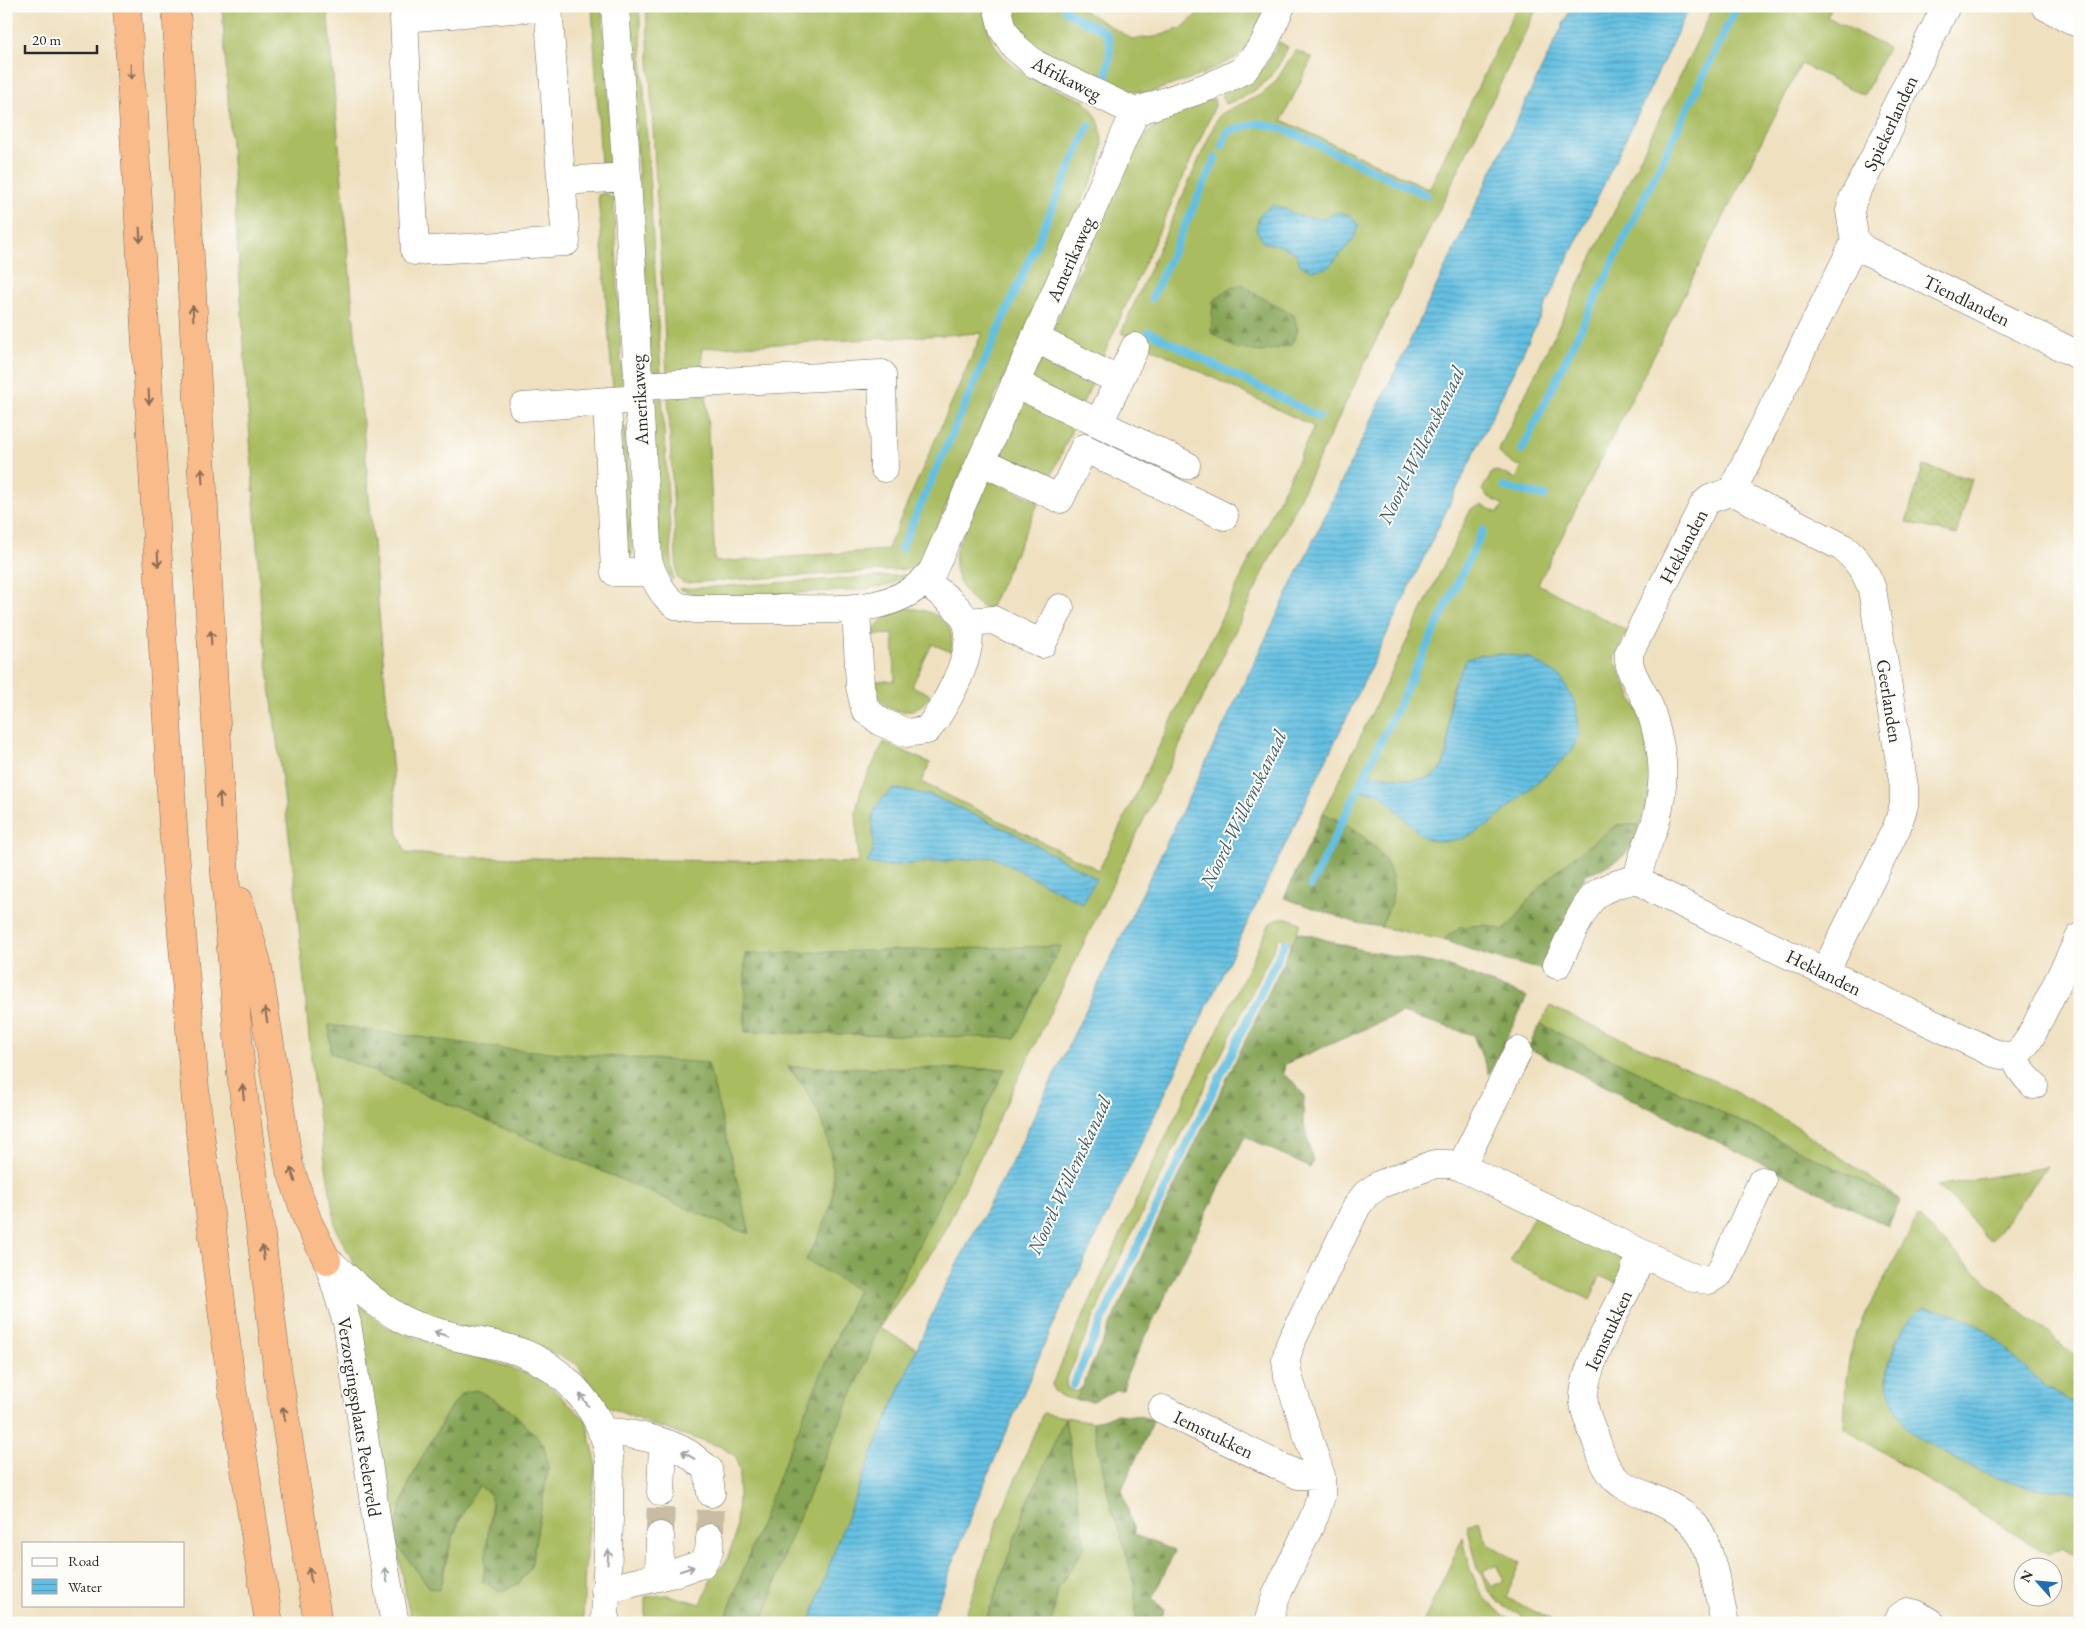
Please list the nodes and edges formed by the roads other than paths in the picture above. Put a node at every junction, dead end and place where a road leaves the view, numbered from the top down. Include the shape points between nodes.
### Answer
1 (127, 6) edge
2 (176, 6) edge
3 (615, 6) edge
4 (997, 6) edge
5 (1281, 6) edge
6 (1946, 6) edge
7 (2045, 6) edge
8 (2080, 24) edge
9 (1135, 112) junction
10 (627, 177) junction
11 (562, 181) junction
12 (1855, 242) junction
13 (1035, 338) junction
14 (1135, 347) dead end
15 (2080, 356) edge
16 (1119, 381) junction
17 (1015, 383) junction
18 (639, 392) junction
19 (607, 401) junction
20 (522, 407) dead end
21 (1098, 423) junction
22 (981, 461) junction
23 (1186, 465) dead end
24 (884, 468) dead end
25 (1732, 491) junction
26 (1224, 516) dead end
27 (652, 572) junction
28 (926, 581) junction
29 (856, 608) junction
30 (1060, 608) dead end
31 (967, 622) junction
32 (223, 849) junction
33 (1638, 878) junction
34 (2080, 937) edge
35 (1558, 965) dead end
36 (1825, 972) junction
37 (1518, 1051) dead end
38 (2014, 1056) junction
39 (2034, 1085) dead end
40 (1461, 1167) junction
41 (1762, 1181) dead end
42 (1637, 1251) junction
43 (327, 1260) junction
44 (1162, 1409) dead end
45 (602, 1432) junction
46 (663, 1444) junction
47 (1322, 1476) junction
48 (661, 1492) tunnel mouth
49 (711, 1493) tunnel mouth
50 (660, 1536) tunnel mouth
51 (710, 1538) tunnel mouth
52 (659, 1577) junction
53 (606, 1590) junction
54 (269, 1623) edge
55 (318, 1623) edge
56 (395, 1623) edge
57 (605, 1623) edge
58 (1268, 1623) edge
59 (1725, 1623) edge
60 (1896, 1623) edge
61 (1931, 1623) edge

1 -> 54 highway via 173,828 196,1101 231,1381
32 -> 2 highway
3 - 10 street, Amerikaweg
4 - 9 street, Afrikaweg via 1003,29 1015,47 1035,64
5 - 9 street via 1264,44 1244,70 1214,85
6 - 12 street, Spiekerlanden via 1853,199 1850,226
7 - 8 street
9 - 13 street, Amerikaweg
10 - 11 street
10 - 18 street, Amerikaweg
11 - 11 street via 548,6 404,18 415,251 566,242
12 - 15 street, Tiendlanden
12 - 25 street
13 - 16 street
13 - 17 street, Amerikaweg
14 - 16 street
16 - 21 street
17 - 21 street
17 - 22 street, Amerikaweg
18 - 19 street
18 - 24 street via 882,374
18 - 27 street, Amerikaweg via 648,562
19 - 20 street
19 - 27 street via 615,572
21 - 23 street
22 - 26 street via 1060,499 1084,448
22 - 28 street, Amerikaweg
25 - 33 street, Heklanden via 1704,504 1630,653 1630,668 1649,707 1661,750 1662,779 1656,821
25 - 36 street, Geerlanden via 1842,547 1862,566 1872,589 1904,787 1904,804 1897,827
27 - 29 street, Amerikaweg via 664,594 677,606 695,609
28 - 29 street, Amerikaweg via 902,596
28 - 31 street via 959,610
29 - 31 street via 860,686 865,709 881,722 906,733 927,730 937,718 967,653 970,635
30 - 31 street via 1042,644 993,620
43 -> 32 highway via 308,1222 289,1165 257,962
55 -> 32 highway via 278,1374 241,1073
33 - 35 street via 1596,894 1585,908
33 - 36 street, Heklanden via 1658,892
34 - 38 street via 2031,1036
36 - 38 street, Heklanden via 1991,1052
37 - 40 street
38 - 39 street via 2025,1077
40 - 42 street
40 - 47 street via 1435,1164 1381,1184 1366,1194 1357,1206 1290,1344 1286,1360 1288,1376
41 - 42 street via 1720,1273 1709,1280 1694,1278
42 - 59 street, Iemstukken via 1633,1277 1589,1368 1584,1404 1601,1454 1613,1476 1682,1513 1700,1532
45 -> 43 street, Verzorgingsplaats Peelerveld via 577,1391 550,1367 508,1348 463,1340 414,1324 357,1288
56 -> 43 street, Verzorgingsplaats Peelerveld via 347,1324
44 - 47 street, Iemstukken via 1298,1475
45 - 46 street via 614,1431
53 -> 45 street, Verzorgingsplaats Peelerveld via 610,1530 609,1456
46 - 48 street
49 -> 46 street via 708,1469 688,1454
47 - 58 street via 1321,1496 1315,1515 1276,1596
50 - 52 street
52 -> 51 street via 702,1564 709,1551
52 - 53 street
53 - 57 street, Verzorgingsplaats Peelerveld
60 - 61 street via 1907,1612

